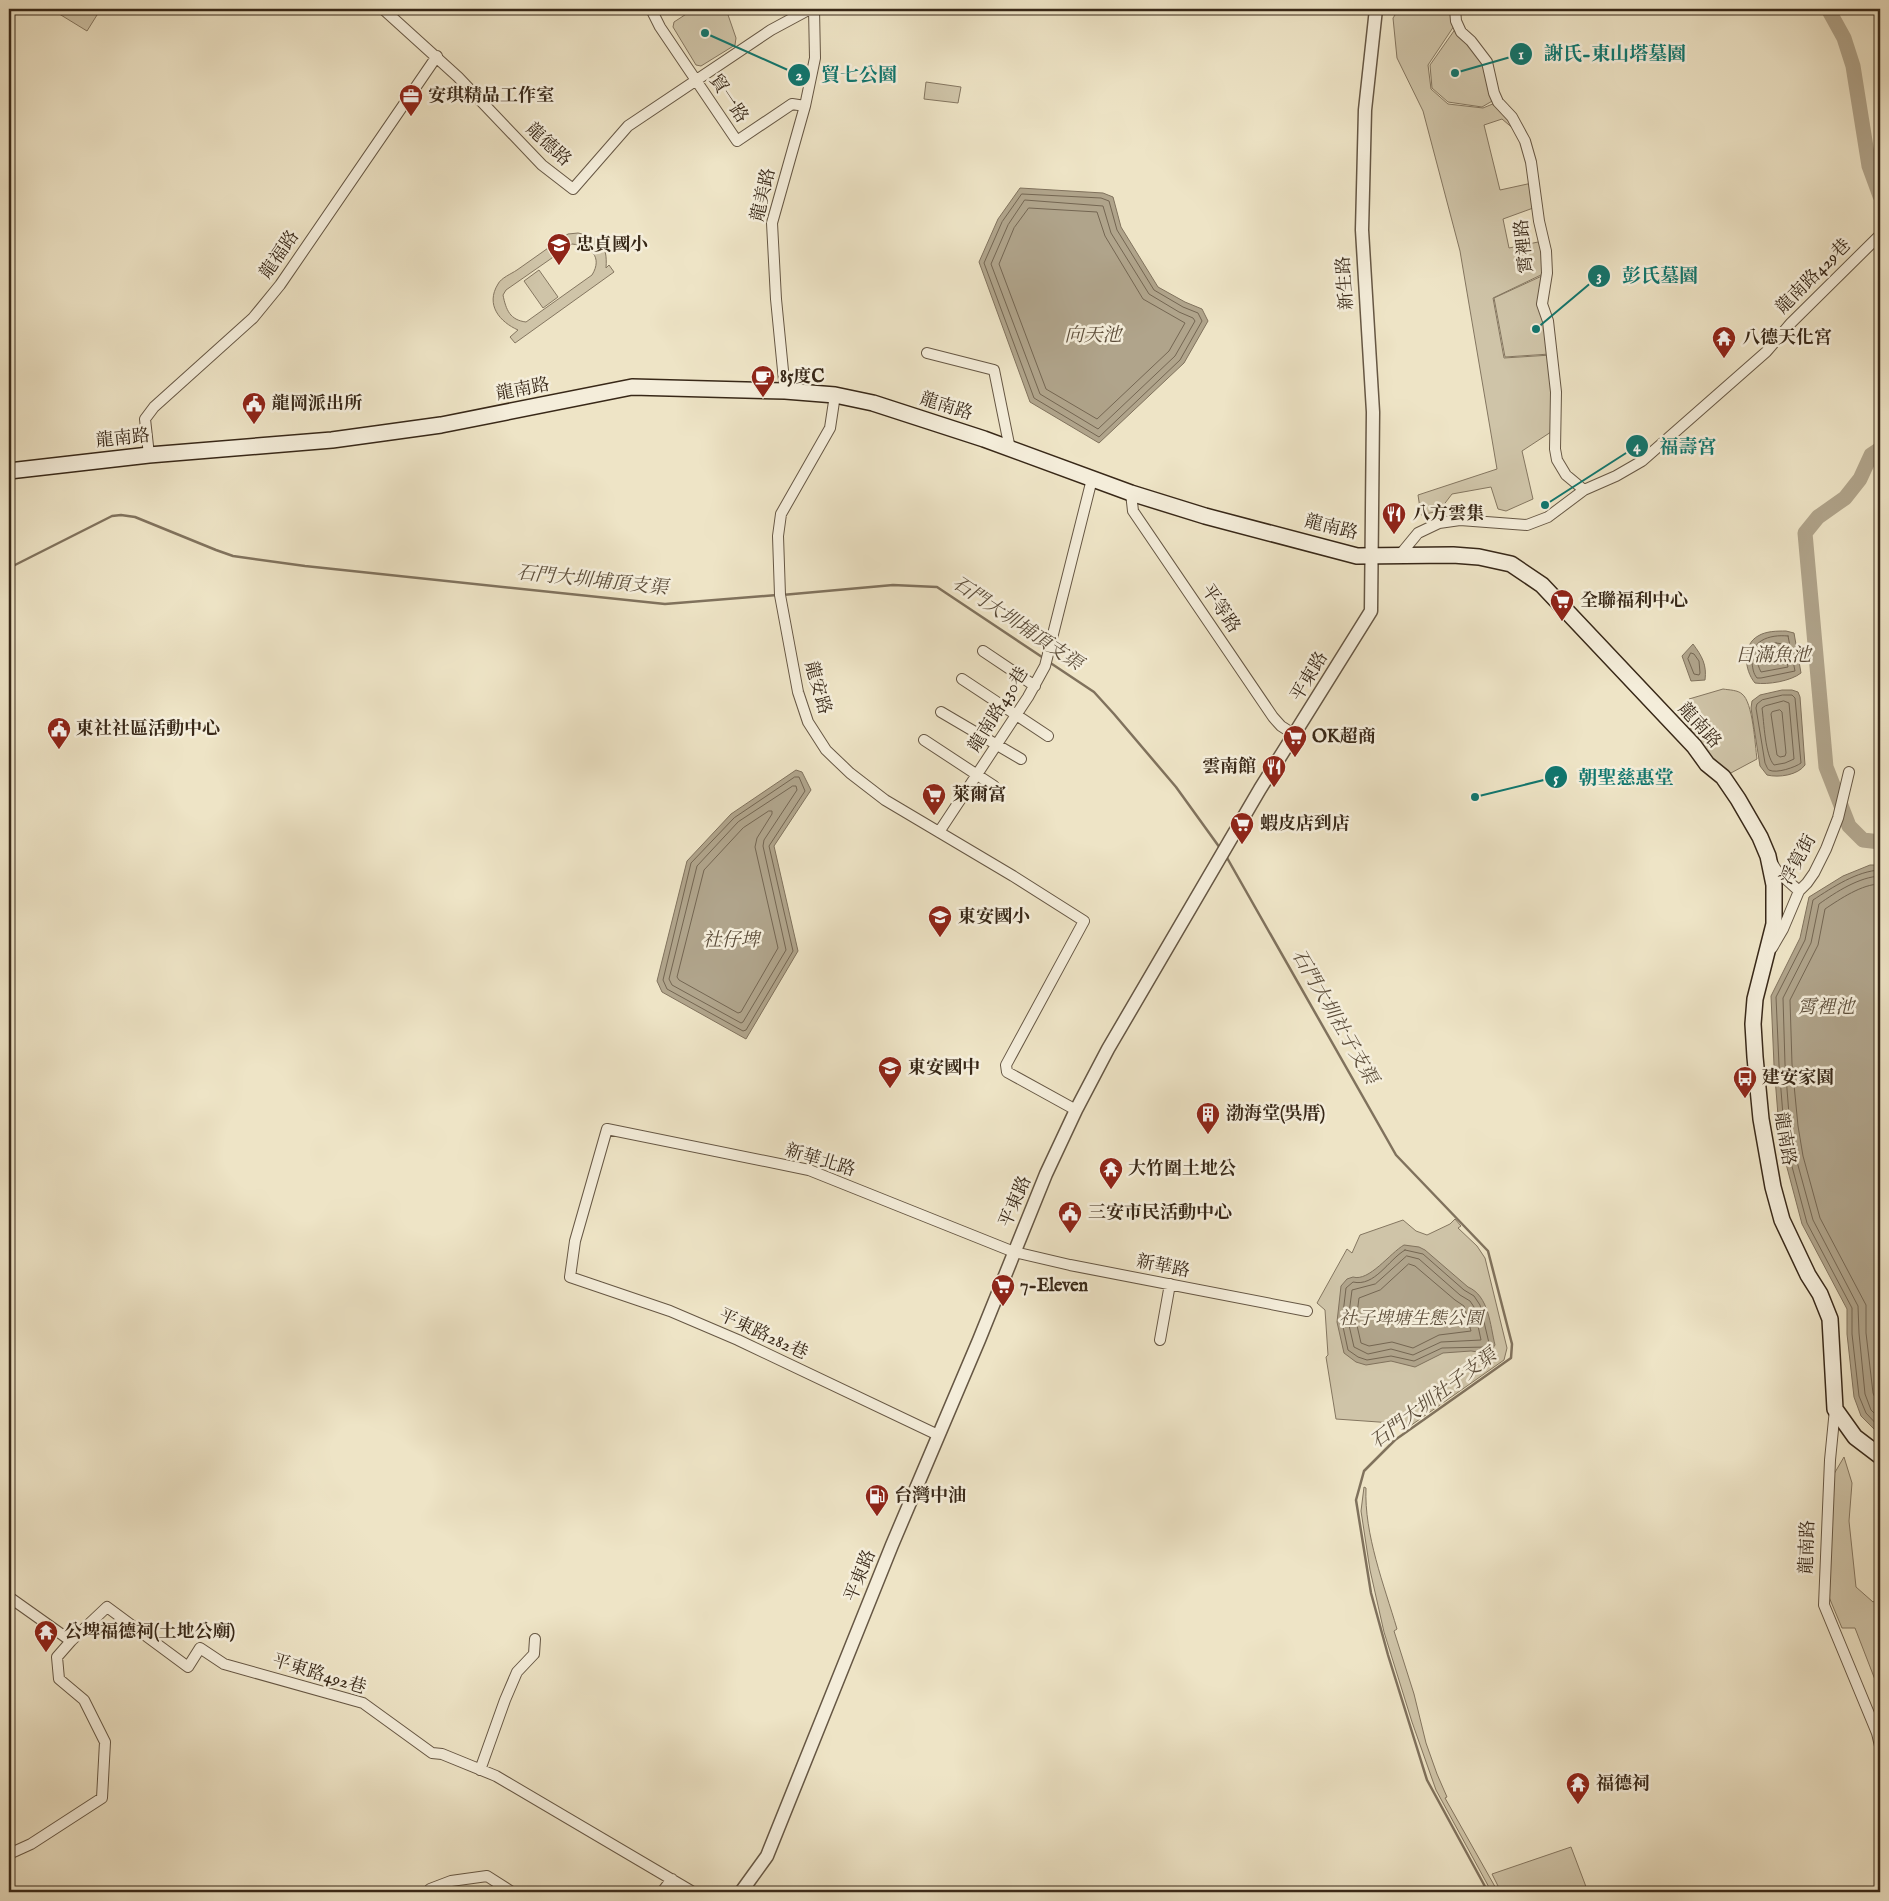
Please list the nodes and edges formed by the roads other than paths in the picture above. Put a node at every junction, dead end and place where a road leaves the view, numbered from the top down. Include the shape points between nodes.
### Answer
1 (383, 9) edge
2 (651, 9) edge
3 (810, 9) edge
4 (814, 9) edge
5 (1376, 9) edge
6 (1455, 9) edge
7 (437, 56) junction
8 (695, 79) junction
9 (805, 106) junction
10 (1880, 235) edge
11 (927, 353) dead end
12 (785, 391) junction
13 (835, 394) junction
14 (1010, 449) junction
15 (149, 455) junction
16 (9, 471) edge
17 (1092, 479) junction
18 (1584, 490) junction
19 (1131, 493) junction
20 (1370, 555) junction
21 (1399, 556) junction
22 (983, 651) dead end
23 (962, 679) dead end
24 (1035, 686) junction
25 (941, 712) dead end
26 (1016, 715) junction
27 (1295, 735) junction
28 (1048, 736) dead end
29 (924, 740) dead end
30 (997, 744) junction
31 (1021, 759) dead end
32 (1849, 772) dead end
33 (976, 776) junction
34 (994, 786) dead end
35 (939, 832) junction
36 (1768, 856) junction
37 (1799, 891) junction
38 (1766, 959) junction
39 (1076, 1110) junction
40 (1014, 1252) junction
41 (570, 1276) joint
42 (1170, 1284) junction
43 (1308, 1310) dead end
44 (1160, 1340) dead end
45 (1835, 1409) junction
46 (938, 1435) junction
47 (1880, 1456) edge
48 (9, 1597) edge
49 (535, 1639) dead end
50 (71, 1641) junction
51 (1880, 1746) edge
52 (480, 1770) junction
53 (9, 1854) edge
54 (672, 1879) junction
55 (430, 1889) dead end
56 (512, 1892) edge
57 (662, 1892) edge
58 (693, 1892) edge
59 (742, 1892) edge

1 - 7 street, 龍德路
2 - 8 street, 貿一路
3 - 8 street
4 - 9 street, 龍美路 via 815,58
5 - 20 street, 新生路 via 1366,110 1362,230 1373,412
6 - 18 street, 霄裡路 via 1461,32 1487,62 1498,102 1512,117 1525,141 1531,162 1546,251 1547,273 1542,304 1548,322 1556,392 1555,449 1566,474
7 - 8 street, 龍德路 via 542,166 573,189 628,126
7 - 15 street, 龍福路 via 280,285 253,318 144,419
8 - 9 street, 貿一路 via 736,141 792,104
9 - 12 street, 龍美路 via 772,224
10 - 18 street, 龍南路429巷 via 1766,352 1642,461
11 - 14 street via 994,370
12 - 13 main road, 龍南路
12 - 15 main road, 龍南路 via 632,387 441,425 332,440
13 - 14 main road, 龍南路 via 873,403
13 - 35 street, 龍安路 via 830,428 781,514 777,552 779,593 801,706 817,738 850,773 885,800
14 - 17 main road, 龍南路
15 - 16 main road, 龍南路
17 - 19 main road, 龍南路
17 - 24 street, 龍南路430巷 via 1047,660
18 - 21 street, 龍南路429巷 via 1548,517 1527,525 1460,520 1439,523 1418,533
19 - 20 main road, 龍南路 via 1357,556
19 - 27 street, 平等路 via 1133,511 1273,716
20 - 21 main road, 龍南路
20 - 27 street, 平東路 via 1370,610
21 - 36 main road, 龍南路 via 1454,555 1495,559 1511,564 1542,585 1722,777 1738,798
22 - 24 street
23 - 26 street
24 - 26 street, 龍南路430巷
25 - 30 street
26 - 28 street
26 - 30 street, 龍南路430巷
27 - 39 street, 平東路 via 1108,1049
29 - 33 street
30 - 31 street
30 - 33 street, 龍南路430巷
32 - 37 street, 浮筧街 via 1826,850 1811,878
33 - 34 street
33 - 35 street, 龍南路430巷
35 - 39 street, 龍安路 via 1084,922 1006,1065 1007,1072
36 - 37 street via 1777,871
36 - 38 main road, 龍南路 via 1775,908
37 - 38 street, 浮筧街
38 - 45 main road, 龍南路 via 1754,999 1753,1024 1761,1119 1782,1220 1830,1319
39 - 40 street, 平東路
40 - 41 street, 新華北路 via 809,1170 607,1129 575,1241
40 - 42 street, 新華路
40 - 46 street, 平東路
41 - 46 street, 平東路282巷 via 670,1311
42 - 43 street, 新華路
42 - 44 street
45 - 47 main road via 1856,1437
45 - 51 street, 龍南路 via 1824,1605
46 - 59 street, 平東路 via 767,1856
48 - 50 street
49 - 52 street via 534,1654 517,1672
50 - 52 street, 平東路492巷 via 107,1606 188,1667 200,1648 224,1664 363,1703 432,1753
50 - 53 street via 57,1657 59,1679 84,1700 105,1742 102,1798 31,1844
52 - 54 street, 平東路492巷 via 496,1776
54 - 57 street
54 - 58 street, 平東路492巷
55 - 56 street via 452,1881 487,1876

